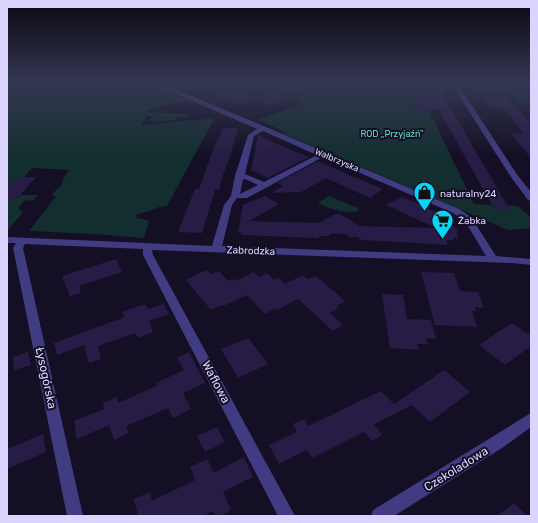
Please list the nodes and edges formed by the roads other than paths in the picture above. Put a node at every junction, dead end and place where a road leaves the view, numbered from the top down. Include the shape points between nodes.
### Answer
1 (215, 107) edge
2 (470, 107) edge
3 (264, 128) junction
4 (324, 154) junction
5 (239, 176) junction
6 (264, 185) junction
7 (235, 196) junction
8 (531, 198) edge
9 (7, 240) edge
10 (22, 241) junction
11 (149, 246) junction
12 (216, 249) junction
13 (494, 260) junction
14 (531, 262) edge
15 (531, 269) edge
16 (531, 419) edge
17 (75, 516) edge
18 (288, 516) edge
19 (379, 516) edge

1 - 3 street, Wałbrzyska
2 - 8 street via 515,178
3 - 4 street, Wałbrzyska
3 - 5 street via 251,135
4 - 6 street
4 - 13 street, Wałbrzyska via 456,211 468,219
5 - 6 street via 247,176
5 - 7 street
6 - 7 street via 244,196
7 - 12 street via 228,205
9 - 10 street, Zabrodzka
10 - 11 street, Zabrodzka
10 - 17 street, Łysogórska via 18,248
11 - 12 street, Zabrodzka
11 - 18 street, Waflowa via 148,255
12 - 13 street, Zabrodzka
13 - 14 street
13 - 15 street
16 - 19 street, Czekoladowa

